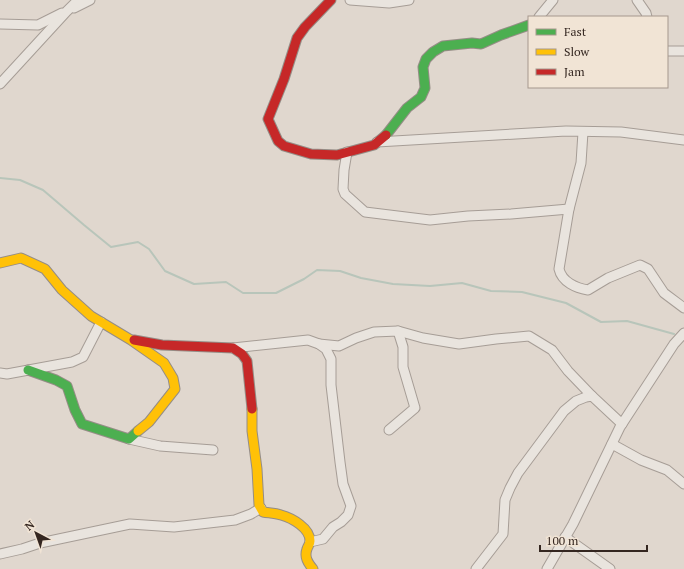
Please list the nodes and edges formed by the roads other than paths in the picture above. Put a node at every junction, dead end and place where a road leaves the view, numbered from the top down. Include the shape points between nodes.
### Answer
1 (78, 0) edge
2 (90, 0) edge
3 (331, 0) edge
4 (350, 0) edge
5 (409, 0) edge
6 (553, 0) edge
7 (636, 0) edge
8 (67, 11) junction
9 (540, 16) edge
10 (647, 16) edge
11 (0, 24) edge
12 (528, 25) edge
13 (668, 51) edge
14 (684, 51) edge
15 (0, 84) edge
16 (583, 132) junction
17 (684, 140) edge
18 (377, 142) junction
19 (347, 152) junction
20 (569, 209) junction
21 (0, 263) edge
22 (684, 308) edge
23 (101, 322) junction
24 (398, 331) junction
25 (684, 333) edge
26 (131, 340) junction
27 (319, 344) junction
28 (339, 346) junction
29 (233, 348) junction
30 (331, 359) junction
31 (28, 370) junction
32 (0, 373) edge
33 (592, 396) junction
34 (622, 424) junction
35 (388, 430) dead end
36 (129, 439) junction
37 (612, 444) junction
38 (213, 450) dead end
39 (684, 484) edge
40 (261, 508) junction
41 (565, 537) junction
42 (310, 542) junction
43 (0, 554) edge
44 (313, 569) edge
45 (476, 569) edge
46 (548, 569) edge
47 (610, 569) edge

1 - 8 street
2 - 8 street
3 - 19 street via 297,38 268,119 278,140 284,146 312,154
4 - 5 street via 389,3
6 - 9 street
7 - 10 street
8 - 11 street via 38,25
8 - 15 street
12 - 18 street via 481,44 443,46 433,52 423,67 425,88 420,97 407,108 384,138
13 - 14 street
16 - 17 street via 621,132
16 - 18 street
16 - 20 street via 581,163
18 - 19 street
19 - 20 street via 343,189 345,194 365,212 430,220
20 - 22 street via 559,269 567,282 588,290 608,278 640,265 648,269 664,293
21 - 23 street via 21,258 45,269 62,290
23 - 26 street
23 - 31 street via 83,357 72,362
24 - 28 street via 374,332
24 - 33 street via 459,344 529,336 552,350
24 - 35 street via 403,367 415,408
25 - 34 street via 674,344
26 - 29 street via 162,345
26 - 36 street via 164,363 173,378 175,389 149,422
27 - 28 street
27 - 29 street via 308,340
27 - 30 street via 326,349
28 - 30 street
29 - 40 street via 247,361
30 - 42 street via 341,470 351,506 348,515 323,539
31 - 32 street
31 - 36 street via 67,386 82,424
33 - 34 street
33 - 45 street via 576,401 564,411 518,473 506,500 503,534
34 - 37 street
36 - 38 street via 160,446
37 - 39 street via 641,460 667,470
37 - 41 street
40 - 42 street via 263,512 283,515 296,522 308,533
40 - 43 street via 235,520 174,527 130,524
41 - 46 street
41 - 47 street
42 - 44 street via 306,557

